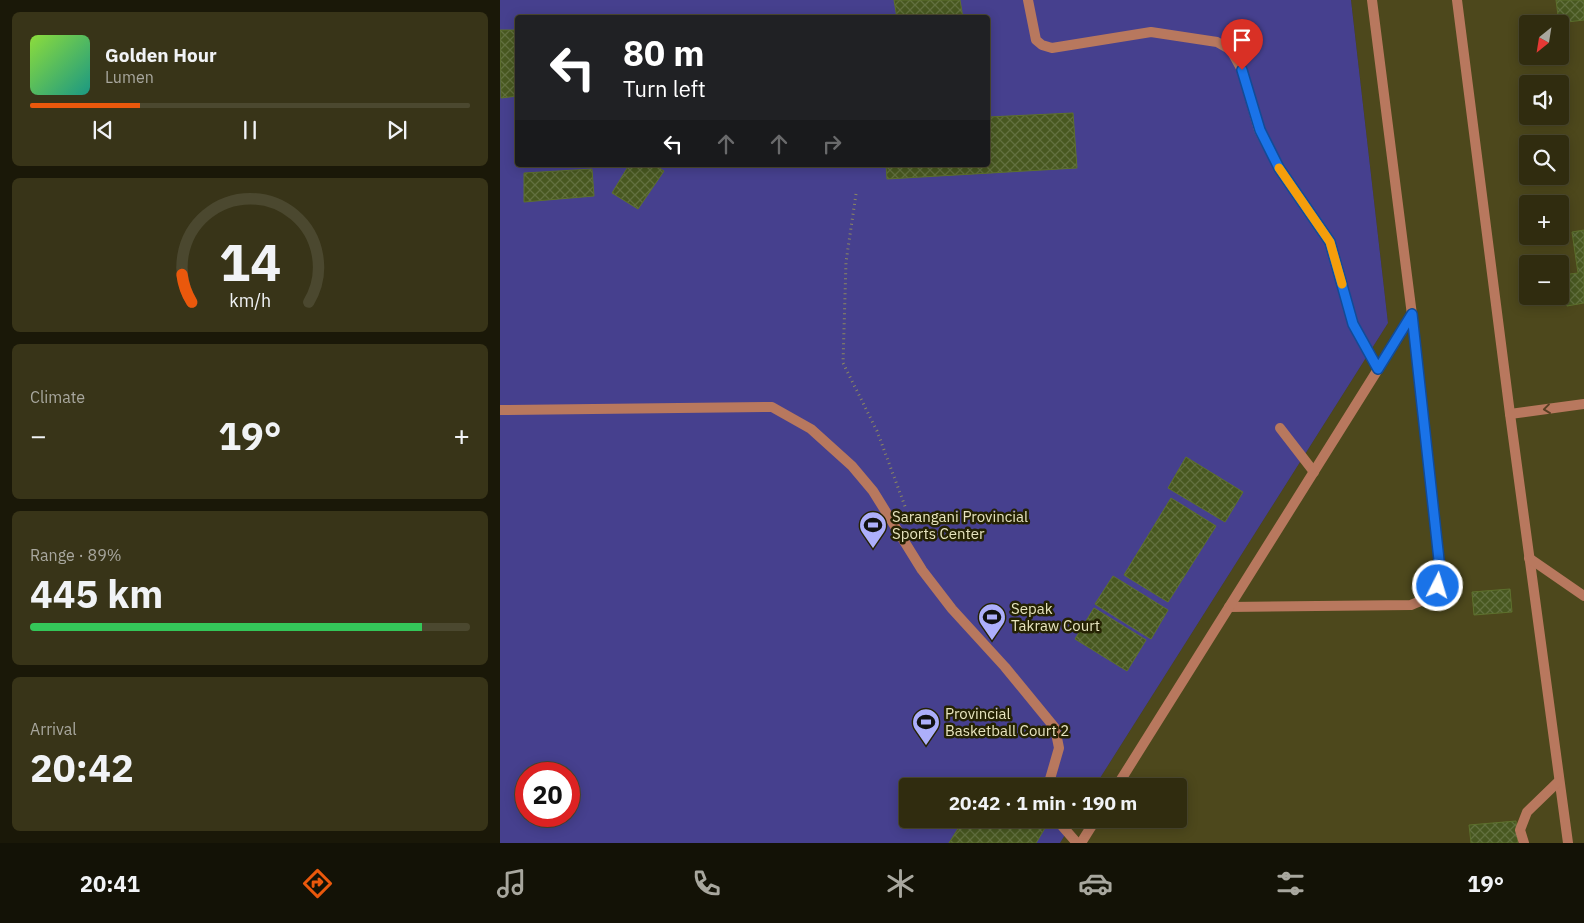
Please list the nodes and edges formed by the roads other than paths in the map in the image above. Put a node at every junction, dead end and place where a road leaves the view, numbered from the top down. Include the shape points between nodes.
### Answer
1 (1028, 0) edge
2 (1372, 0) edge
3 (1457, 0) edge
4 (1412, 314) junction
5 (1378, 369) junction
6 (1584, 404) edge
7 (500, 410) edge
8 (1510, 414) junction
9 (1280, 428) dead end
10 (1314, 472) junction
11 (1529, 558) junction
12 (1584, 596) edge
13 (1229, 607) junction
14 (1050, 778) edge
15 (1122, 778) edge
16 (1559, 781) junction
17 (1065, 828) edge
18 (1090, 828) edge
19 (1079, 843) edge
20 (1524, 843) edge
21 (1568, 843) edge

1 - 5 lane via 1036,40 1052,48 1151,32 1217,42 1231,50 1242,70 1267,145 1330,242 1353,324
2 - 4 lane
3 - 8 lane
4 - 5 lane
4 - 13 lane via 1440,569 1438,586 1429,598 1411,606
5 - 10 lane
6 -> 8 lane
7 - 14 lane via 772,407 811,429 862,478 922,570 1054,728 1058,748
8 - 11 lane
9 - 10 lane
10 - 13 lane
11 - 12 lane
11 - 16 lane
13 - 15 lane
16 - 20 lane via 1527,812 1520,830
16 - 21 lane
17 - 19 lane
18 - 19 lane

